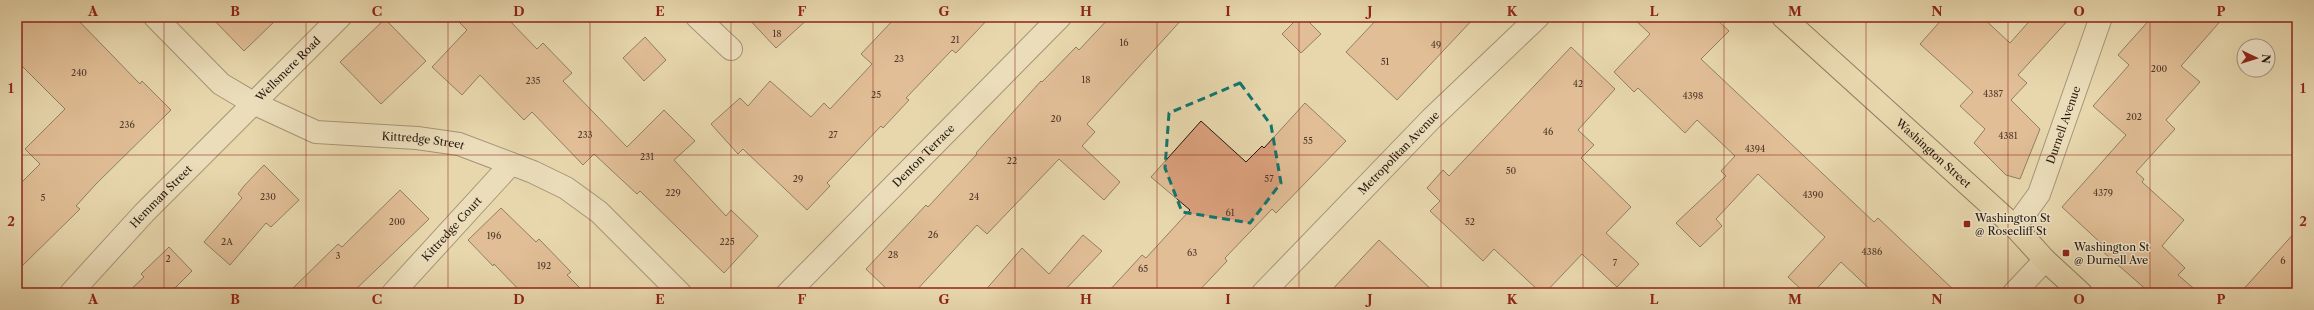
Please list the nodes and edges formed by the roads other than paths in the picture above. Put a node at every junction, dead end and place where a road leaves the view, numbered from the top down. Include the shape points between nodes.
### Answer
1 (155, 17) edge
2 (340, 17) edge
3 (697, 17) edge
4 (1060, 17) edge
5 (1538, 17) edge
6 (1783, 17) edge
7 (2101, 17) edge
8 (731, 49) dead end
9 (253, 103) junction
10 (511, 164) junction
11 (2015, 227) junction
12 (2045, 260) junction
13 (71, 293) edge
14 (393, 293) edge
15 (680, 293) edge
16 (788, 293) edge
17 (1263, 293) edge
18 (2014, 293) edge
19 (2081, 293) edge

1 - 9 street, Kittredge Street via 221,84
2 - 9 street, Wellsmere Road
3 - 8 street
4 - 16 street, Denton Terrace
5 - 17 street, Metropolitan Avenue via 1431,119
6 - 11 main road, Washington Street
7 - 11 street, Durnell Avenue via 2039,194
9 - 10 street, Kittredge Street via 316,132 416,138 459,144
9 - 13 street, Hemman Street via 144,213
10 - 14 street, Kittredge Court
10 - 15 street, Kittredge Street via 566,188 599,212
11 - 12 main road, Washington Street
12 - 18 street
12 - 19 main road, Washington Street

